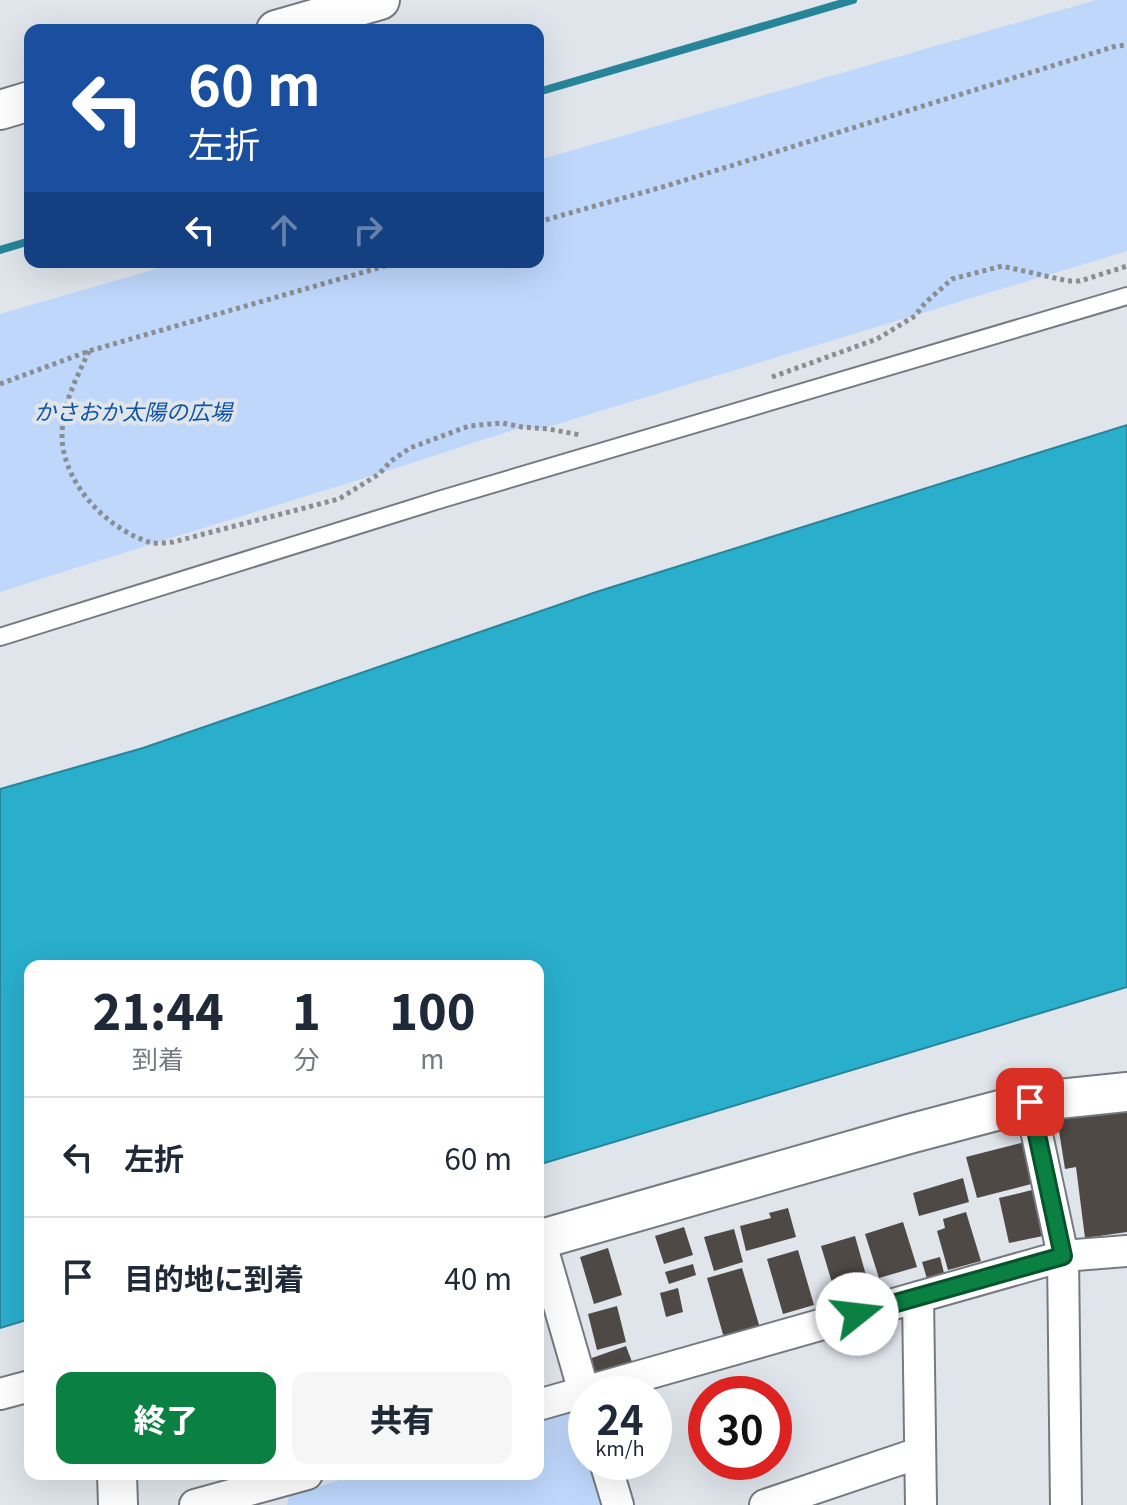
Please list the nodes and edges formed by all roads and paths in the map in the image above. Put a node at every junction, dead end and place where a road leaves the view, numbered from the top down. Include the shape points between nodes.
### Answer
1 (380, 0) edge
2 (297, 24) edge
3 (1127, 45) edge
4 (24, 103) edge
5 (0, 110) edge
6 (544, 220) edge
7 (1127, 266) edge
8 (378, 268) edge
9 (1127, 296) edge
10 (89, 351) junction
11 (759, 382) dead end
12 (0, 384) edge
13 (584, 435) dead end
14 (0, 637) edge
15 (1127, 1092) edge
16 (1030, 1102) junction
17 (544, 1239) edge
18 (1127, 1251) edge
19 (1063, 1256) junction
20 (544, 1257) edge
21 (918, 1297) junction
22 (579, 1376) edge
23 (650, 1376) edge
24 (24, 1388) edge
25 (0, 1394) edge
26 (568, 1399) edge
27 (544, 1404) edge
28 (919, 1453) junction
29 (117, 1480) edge
30 (296, 1480) edge
31 (610, 1480) edge
32 (270, 1495) edge
33 (771, 1504) edge
34 (118, 1505) edge
35 (195, 1505) edge
36 (618, 1505) edge
37 (921, 1505) edge
38 (1066, 1505) edge

1 - 2 street
3 - 6 path
4 - 5 street
7 - 11 path via 1080,281 1002,266 952,279 915,316 877,339
8 - 10 path
9 - 14 lane via 442,499
10 - 12 path
10 - 13 path via 67,400 64,455 91,504 112,524 152,543 339,499 410,448 469,426 502,423
15 - 16 street
16 - 17 street
16 - 19 street
18 - 19 street
19 - 21 street
19 - 38 street
20 - 22 street
21 - 23 street
21 - 28 street
24 - 25 street
26 - 27 street
28 - 33 street
28 - 37 street
29 - 34 street
30 - 32 street
31 - 36 street
32 - 35 street

